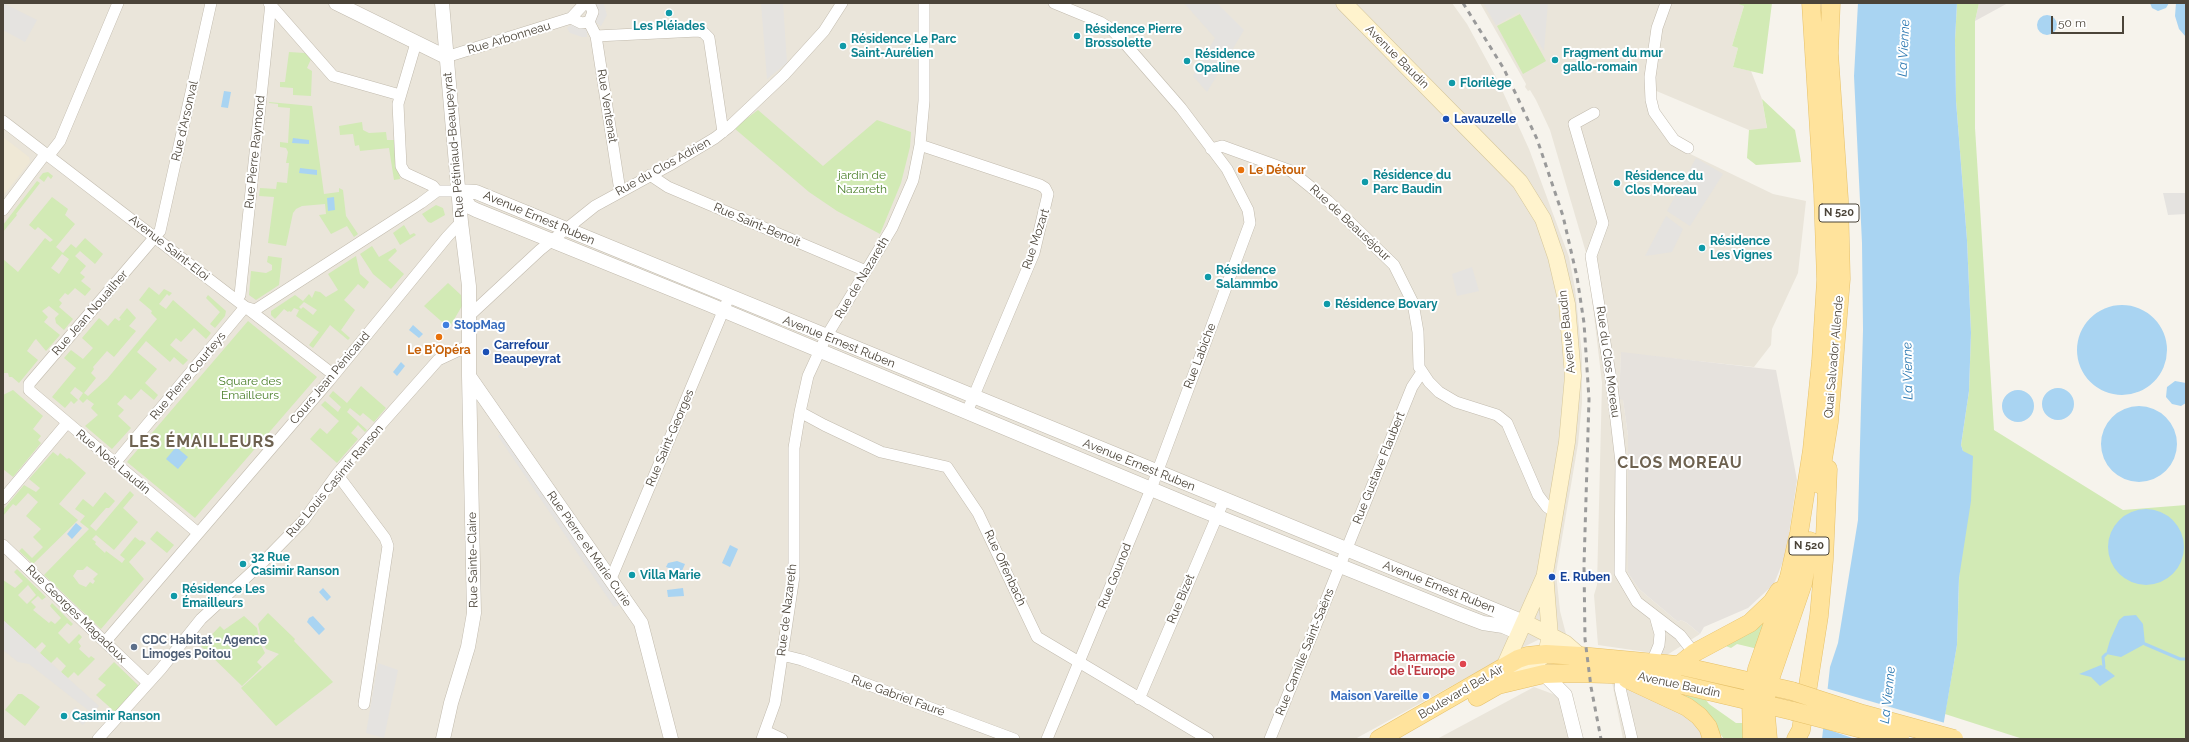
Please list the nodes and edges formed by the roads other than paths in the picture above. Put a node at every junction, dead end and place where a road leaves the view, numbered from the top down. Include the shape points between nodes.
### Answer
1 (118, 3) edge
2 (211, 3) edge
3 (270, 3) edge
4 (336, 3) edge
5 (442, 3) edge
6 (586, 3) edge
7 (589, 3) edge
8 (842, 3) edge
9 (924, 3) edge
10 (1054, 3) edge
11 (1344, 3) edge
12 (1666, 3) edge
13 (1811, 3) edge
14 (1831, 3) edge
15 (571, 18) junction
16 (589, 22) junction
17 (596, 36) junction
18 (416, 43) junction
19 (446, 57) junction
20 (400, 95) junction
21 (1594, 113) dead end
22 (3, 121) edge
23 (723, 132) junction
24 (920, 145) junction
25 (1688, 148) dead end
26 (1211, 149) junction
27 (48, 154) junction
28 (650, 175) junction
29 (437, 191) junction
30 (620, 191) junction
31 (459, 192) junction
32 (3, 210) edge
33 (461, 222) junction
34 (566, 229) junction
35 (155, 238) junction
36 (553, 241) junction
37 (866, 271) junction
38 (729, 297) junction
39 (236, 299) junction
40 (245, 307) junction
41 (724, 310) junction
42 (470, 315) junction
43 (826, 337) junction
44 (470, 345) junction
45 (820, 351) junction
46 (1422, 372) junction
47 (334, 375) junction
48 (469, 376) junction
49 (29, 390) joint
50 (972, 397) junction
51 (800, 412) junction
52 (967, 412) junction
53 (1829, 422) junction
54 (67, 423) junction
55 (115, 463) junction
56 (1157, 472) junction
57 (337, 474) junction
58 (1151, 489) junction
59 (3, 499) edge
60 (1224, 500) junction
61 (1555, 512) junction
62 (1217, 516) junction
63 (198, 533) junction
64 (3, 545) edge
65 (1346, 549) junction
66 (1340, 565) junction
67 (1546, 573) junction
68 (609, 576) junction
69 (1789, 577) junction
70 (1655, 616) junction
71 (1522, 628) junction
72 (1550, 636) junction
73 (105, 642) junction
74 (1694, 653) junction
75 (782, 655) junction
76 (1078, 662) junction
77 (1578, 664) junction
78 (1677, 665) junction
79 (1504, 667) junction
80 (1543, 667) junction
81 (1658, 669) junction
82 (1621, 675) junction
83 (148, 683) junction
84 (1761, 693) junction
85 (1565, 695) junction
86 (1139, 699) junction
87 (364, 704) dead end
88 (1789, 705) junction
89 (764, 735) edge
90 (1713, 735) edge
91 (98, 739) edge
92 (443, 739) edge
93 (671, 739) edge
94 (782, 739) edge
95 (1014, 739) edge
96 (1047, 739) edge
97 (1208, 739) edge
98 (1270, 739) edge
99 (1379, 739) edge
100 (1399, 739) edge
101 (1576, 739) edge
102 (1632, 739) edge
103 (1752, 739) edge
104 (1769, 739) edge
105 (1796, 739) edge
106 (1900, 739) edge
107 (1954, 739) edge

1 - 27 street via 60,140
2 - 35 street, Rue d'Arsonval via 160,231
3 - 20 street via 333,76
3 - 39 street, Rue Pierre Raymond via 240,295
4 - 18 street
5 - 19 street, Rue Pétiniaud-Beaupeyrat
6 - 15 street
7 - 16 street via 593,12
8 - 23 street, Rue du Clos Adrien via 824,31 784,75
9 - 24 street, Rue de Nazareth via 925,73
10 - 26 street via 1111,29 1181,108
11 - 61 main road, Avenue Baudin via 1520,182 1543,219 1556,257 1567,304 1572,376 1567,442
12 - 25 street via 1657,28 1650,77 1651,100 1654,112 1669,134
13 - 69 main road, Quai Salvador Allende / N 520 via 1826,280 1812,450
14 - 53 main road, Quai Salvador Allende / N 520 via 1829,53 1839,199 1841,278
15 - 16 street via 581,23
15 - 19 street, Rue Arbonneau
16 - 17 street, Rue Ventenat
17 - 23 street via 703,32 709,38
17 - 30 street, Rue Ventenat
18 - 19 street
18 - 20 street
19 - 31 street, Rue Pétiniaud-Beaupeyrat
20 - 29 street via 398,104 402,169 405,173 433,186
21 - 70 street, Rue du Clos Moreau via 1574,124 1603,222 1591,256 1612,386 1621,462 1620,573 1633,597
22 - 27 street, Avenue Saint-Eloi
23 - 28 street, Rue du Clos Adrien
24 - 37 street, Rue de Nazareth via 913,180 904,202
24 - 50 street, Rue Mozart via 1040,185 1048,194 1034,253
26 - 46 street, Rue de Beauséjour via 1222,146 1291,170 1328,201 1394,265 1413,303 1418,332 1419,366
26 - 56 street, Rue Labiche via 1227,169 1248,210 1250,223
27 - 32 street
27 - 35 street, Avenue Saint-Eloi
28 - 30 street, Rue du Clos Adrien
28 - 37 street, Rue Saint-Benoit via 668,187
29 - 31 street
29 - 40 street via 421,204 255,310
30 - 34 street, Rue du Clos Adrien via 595,206
31 - 33 street, Rue Pétiniaud-Beaupeyrat
31 - 34 street, Avenue Ernest Ruben via 476,192
31 - 36 street, Avenue Ernest Ruben via 470,207
33 - 42 street, Rue Pétiniaud-Beaupeyrat
33 - 47 street, Cours Jean Pénicaud
34 - 36 street, Rue du Clos Adrien
34 - 38 street, Avenue Ernest Ruben
35 - 39 street, Avenue Saint-Eloi
35 - 49 street, Rue Jean Nouailher via 29,384
36 - 41 street, Avenue Ernest Ruben
36 - 42 street, Rue du Clos Adrien
37 - 43 street, Rue de Nazareth
38 - 41 street, Rue Saint-Georges
38 - 43 street, Avenue Ernest Ruben
39 - 40 street, Avenue Saint-Eloi
40 - 47 street, Avenue Saint-Eloi
40 - 55 street, Rue Pierre Courteys
41 - 45 street, Avenue Ernest Ruben
41 - 68 street, Rue Saint-Georges via 613,574
42 - 44 street
43 - 45 street, Rue de Nazareth
43 - 50 street, Avenue Ernest Ruben
44 - 48 street
44 - 57 street, Rue Louis Casimir Ranson via 438,360
45 - 51 street, Rue de Nazareth via 808,376
45 - 52 street, Avenue Ernest Ruben
46 - 61 street, Rue de Beauséjour via 1439,392 1456,402 1497,415 1508,423 1538,494 1547,507
46 - 65 street, Rue Gustave Flaubert via 1412,387
47 - 63 street, Cours Jean Pénicaud
48 - 68 street, Rue Pierre et Marie Curie
48 - 92 street, Rue Sainte-Claire via 474,612 468,647
49 - 54 street, Rue Noël Laudin
50 - 52 street, Rue Mozart
50 - 56 street, Avenue Ernest Ruben
51 - 75 street, Rue de Nazareth via 794,448 794,576
51 - 76 street, Rue Offenbach via 881,452 946,467 978,513 1037,637
52 - 58 street, Avenue Ernest Ruben
53 - 84 main road, Quai Salvador Allende / N 520 via 1803,583
53 - 105 main road via 1824,560 1819,616 1802,730
54 - 55 street, Rue Noël Laudin
54 - 59 street
55 - 63 street, Rue Noël Laudin
56 - 58 street, Rue Labiche
56 - 60 street, Avenue Ernest Ruben
57 - 83 street, Rue Louis Casimir Ranson via 290,535 201,619
57 - 87 street via 385,538 388,546
58 - 62 street, Avenue Ernest Ruben
58 - 76 street, Rue Gounod
60 - 62 street, Rue Bizet
60 - 65 street, Avenue Ernest Ruben
61 - 67 main road, Avenue Baudin
62 - 66 street, Avenue Ernest Ruben
62 - 86 street, Rue Bizet
63 - 73 street, Cours Jean Pénicaud
64 - 73 street, Rue Georges Magadoux
65 - 66 street, Rue Gustave Flaubert
65 - 71 street, Avenue Ernest Ruben
66 - 71 street, Avenue Ernest Ruben via 1483,623
66 - 98 street, Rue Camille Saint-Saëns
67 - 71 main road, Avenue Baudin
67 - 72 main road, Avenue Baudin
68 - 93 street, Rue Pierre et Marie Curie via 641,623
69 - 74 main road via 1772,602 1750,623
69 - 84 main road, Quai Salvador Allende / N 520 via 1763,648
70 - 74 street, Rue du Clos Moreau via 1680,634
70 - 81 street via 1660,634
71 - 72 main road, Avenue Ernest Ruben
71 - 79 main road, Avenue Baudin
71 - 80 main road
72 - 77 main road via 1565,643
72 - 80 main road, Avenue Baudin
73 - 83 street, Rue Georges Magadoux
74 - 78 main road
74 - 81 main road
75 - 89 street, Rue de Nazareth via 775,703
75 - 95 street, Rue Gabriel Fauré via 802,660
76 - 86 street, Rue Offenbach
76 - 96 street, Rue Gounod
77 - 80 main road, Avenue Baudin
77 - 81 main road, Avenue Baudin
77 - 82 main road, Avenue Baudin
77 - 85 street
78 - 81 main road, Avenue Baudin
78 - 84 main road, Avenue Baudin
79 - 80 main road, Boulevard Bel Air
79 - 99 main road, Boulevard Bel Air
80 - 85 street
80 - 100 main road, Boulevard Bel Air via 1498,685
81 - 82 main road, Avenue Baudin via 1640,675
81 - 84 main road, Avenue Baudin
82 - 90 main road via 1687,707 1699,716
82 - 102 street via 1620,688
83 - 91 street, Rue Louis Casimir Ranson
84 - 88 main road
84 - 103 main road
84 - 104 main road
85 - 101 street
86 - 97 street, Rue Offenbach
88 - 104 main road via 1774,724
88 - 106 main road, bridge
88 - 107 main road, bridge via 1863,714
89 - 94 street

